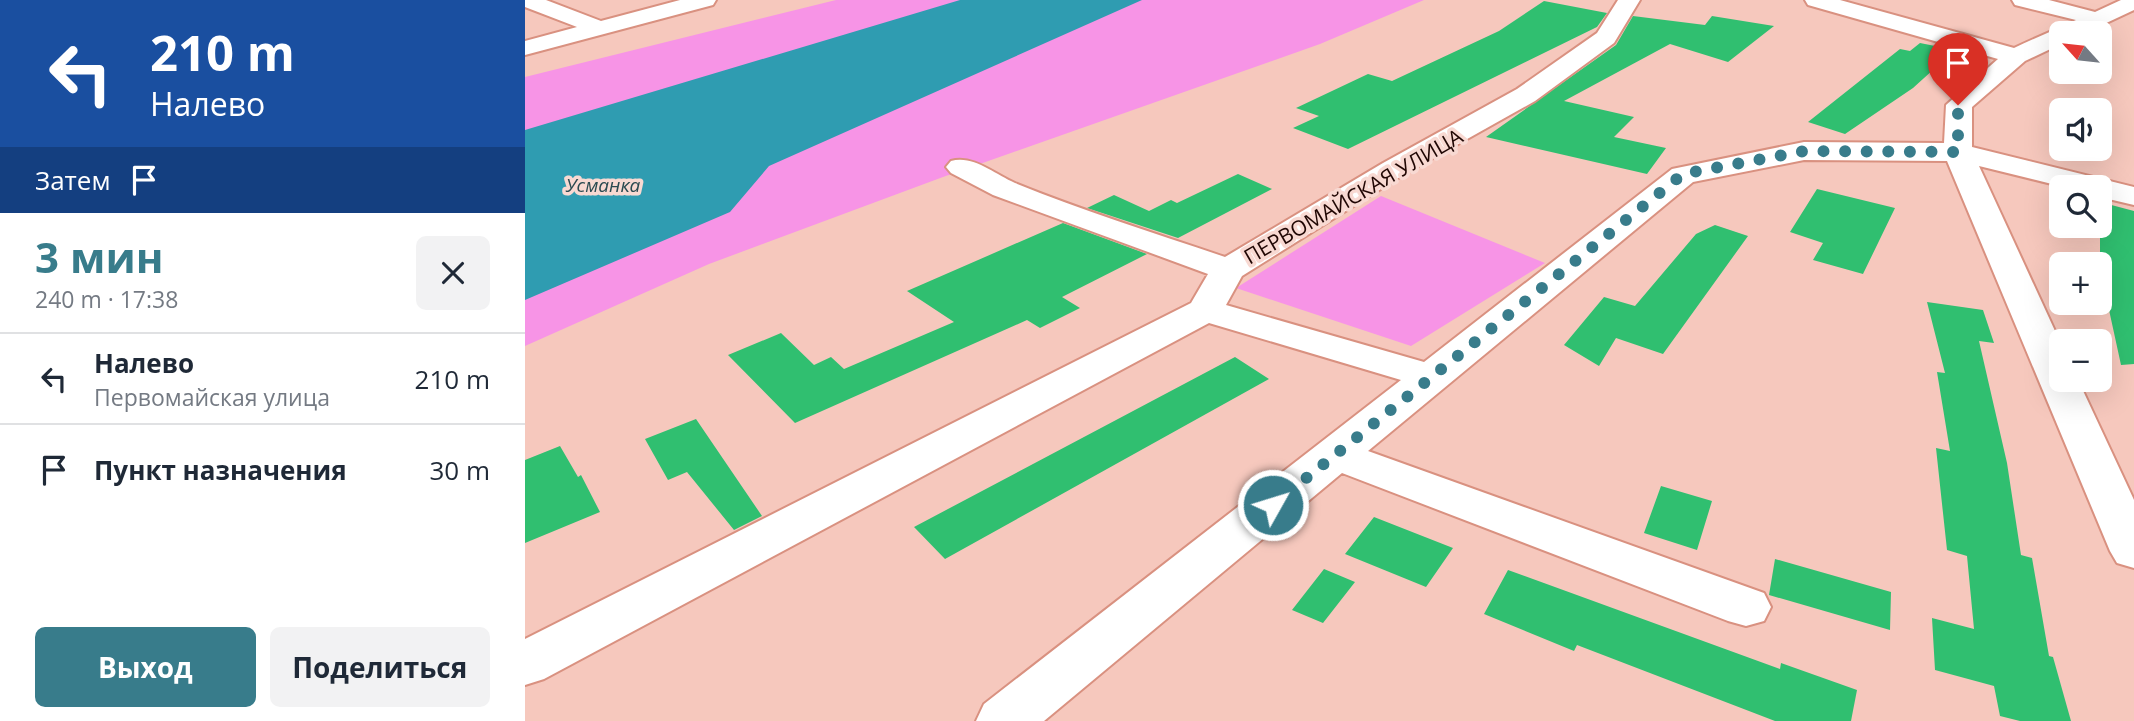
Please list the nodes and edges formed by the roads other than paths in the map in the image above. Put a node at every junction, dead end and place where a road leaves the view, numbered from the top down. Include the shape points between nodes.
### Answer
1 (526, 0) edge
2 (705, 0) edge
3 (1629, 0) edge
4 (1816, 0) edge
5 (2023, 0) edge
6 (2133, 1) edge
7 (2097, 19) junction
8 (2093, 21) edge
9 (599, 29) junction
10 (2049, 41) edge
11 (525, 48) edge
12 (2016, 56) junction
13 (1958, 152) junction
14 (961, 167) dead end
15 (2051, 175) edge
16 (2112, 190) edge
17 (2134, 196) edge
18 (1228, 270) junction
19 (1205, 310) junction
20 (1431, 377) junction
21 (1335, 455) junction
22 (2129, 531) edge
23 (1746, 607) dead end
24 (525, 664) edge
25 (1004, 721) edge

1 - 9 street
2 - 9 street
3 - 18 street, ПЕРВОМАЙСКАЯ УЛИЦА via 1606,38 1526,95 1393,169
4 - 12 street
5 - 7 street
6 - 7 street
7 - 8 street
9 - 11 street
10 - 12 street
12 - 13 street via 1958,105
13 - 15 street
13 - 20 street via 1804,151 1683,174
13 - 22 street
14 - 18 street via 1004,189
16 - 17 street
18 - 19 street, ПЕРВОМАЙСКАЯ УЛИЦА
19 - 20 street
19 - 24 street
20 - 21 street
21 - 23 street
21 - 25 street

